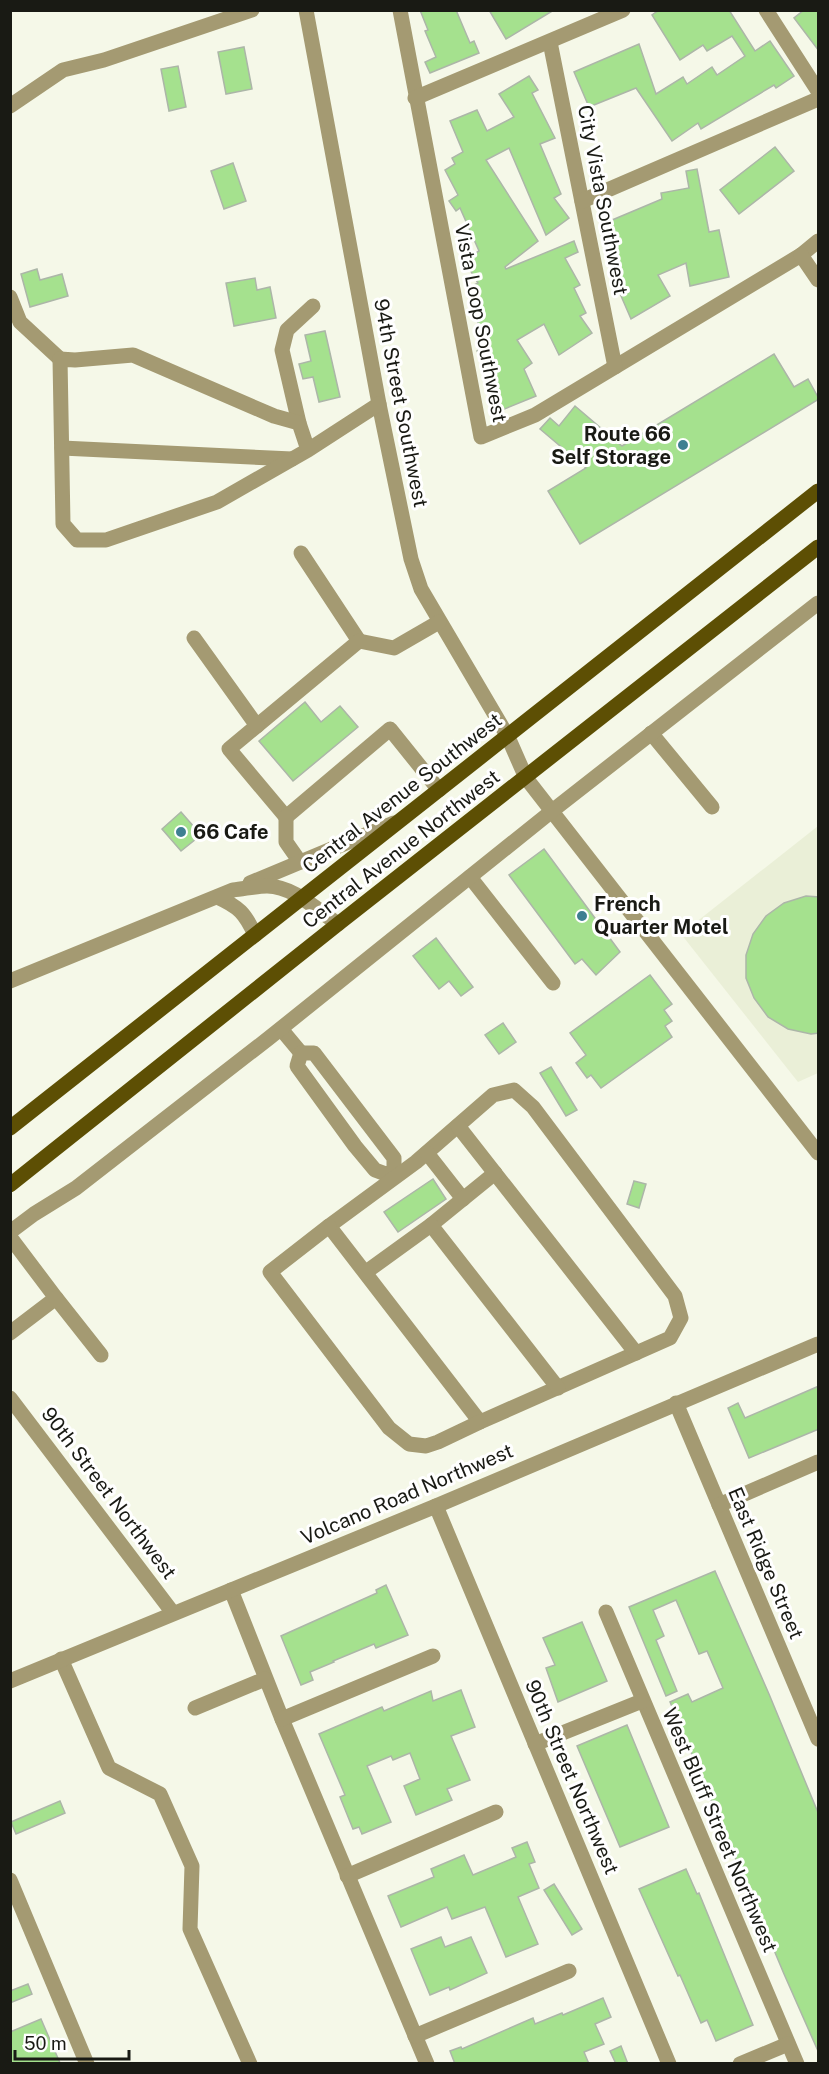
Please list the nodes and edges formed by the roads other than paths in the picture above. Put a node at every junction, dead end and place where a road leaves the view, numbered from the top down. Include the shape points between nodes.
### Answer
1 (252, 10) edge
2 (306, 10) edge
3 (399, 10) edge
4 (623, 10) edge
5 (766, 10) edge
6 (550, 42) junction
7 (819, 91) edge
8 (415, 98) junction
9 (819, 99) edge
10 (10, 106) edge
11 (582, 201) junction
12 (819, 241) edge
13 (801, 255) junction
14 (819, 280) edge
15 (10, 297) edge
16 (313, 306) dead end
17 (60, 359) junction
18 (615, 367) junction
19 (379, 404) junction
20 (299, 423) junction
21 (62, 448) junction
22 (308, 450) junction
23 (292, 459) junction
24 (819, 491) edge
25 (819, 547) edge
26 (301, 553) dead end
27 (819, 603) edge
28 (439, 622) junction
29 (194, 638) dead end
30 (359, 642) junction
31 (257, 726) junction
32 (651, 733) junction
33 (508, 737) junction
34 (526, 778) junction
35 (439, 790) junction
36 (712, 807) dead end
37 (552, 811) junction
38 (285, 817) junction
39 (403, 819) junction
40 (300, 862) junction
41 (470, 877) junction
42 (233, 890) junction
43 (218, 897) junction
44 (302, 898) junction
45 (338, 924) junction
46 (255, 935) junction
47 (10, 981) edge
48 (553, 983) dead end
49 (281, 1029) junction
50 (301, 1053) junction
51 (458, 1126) junction
52 (10, 1128) edge
53 (382, 1142) junction
54 (427, 1153) junction
55 (819, 1154) edge
56 (363, 1156) junction
57 (495, 1173) junction
58 (394, 1177) junction
59 (10, 1185) edge
60 (463, 1199) junction
61 (431, 1225) junction
62 (329, 1226) junction
63 (10, 1233) edge
64 (10, 1237) edge
65 (366, 1272) junction
66 (56, 1298) junction
67 (10, 1334) edge
68 (819, 1344) edge
69 (636, 1353) junction
70 (101, 1355) dead end
71 (558, 1388) junction
72 (10, 1398) edge
73 (676, 1403) junction
74 (480, 1422) junction
75 (819, 1462) edge
76 (719, 1505) junction
77 (436, 1506) junction
78 (231, 1590) junction
79 (606, 1612) dead end
80 (173, 1613) junction
81 (433, 1656) dead end
82 (61, 1659) junction
83 (265, 1679) junction
84 (10, 1681) edge
85 (642, 1701) junction
86 (195, 1708) dead end
87 (282, 1719) junction
88 (819, 1739) edge
89 (535, 1744) junction
90 (496, 1812) dead end
91 (347, 1876) junction
92 (10, 1880) edge
93 (569, 1971) dead end
94 (415, 2036) junction
95 (789, 2044) junction
96 (87, 2064) edge
97 (250, 2064) edge
98 (427, 2064) edge
99 (669, 2064) edge
100 (740, 2064) edge
101 (797, 2064) edge

1 - 10 street via 63,70
2 - 19 street, 94th Street Southwest
3 - 8 street, Vista Loop Southwest
4 - 6 street
5 - 7 street
6 - 8 street
6 - 11 street, City Vista Southwest
8 - 18 street, Vista Loop Southwest via 481,437 535,415
9 - 11 street
11 - 18 street, City Vista Southwest
12 - 13 street, Vista Loop Southwest
13 - 14 street
13 - 18 street, Vista Loop Southwest
15 - 17 street via 20,322
16 - 20 street via 287,330 282,350
17 - 20 street via 133,355 274,417
17 - 21 street
19 - 22 street
19 - 28 street, 94th Street Southwest via 411,559 421,589
20 - 22 street
21 - 23 street
21 - 23 street via 63,524 77,540 106,540 217,502
22 - 23 street
24 - 33 main road, Central Avenue Southwest
25 - 34 main road, Central Avenue Northwest
26 - 30 street
27 - 32 street
28 - 30 street via 394,648
28 - 33 street, 94th Street Southwest
29 - 31 street
30 - 31 street
31 - 38 street via 229,749
32 - 36 street
32 - 37 street
33 - 34 street, 94th Street Southwest
33 - 35 main road, Central Avenue Southwest
34 - 37 street, 94th Street Southwest
34 - 45 main road, Central Avenue Northwest
35 - 38 street via 390,729
35 - 39 main road, Central Avenue Southwest
37 - 41 street
37 - 55 street, 94th Street Southwest
38 - 40 street via 286,842
39 - 40 street
39 - 44 main road, Central Avenue Southwest
40 - 42 street
41 - 48 street
41 - 49 street
42 - 43 street
42 - 44 street via 269,886
43 - 46 street via 238,906
43 - 47 street
44 - 45 street
44 - 46 main road, Central Avenue Southwest
45 - 59 main road, Central Avenue Northwest
46 - 52 main road, Central Avenue Southwest
49 - 50 street
49 - 63 street via 76,1188
50 - 53 street via 314,1053
50 - 56 street via 297,1066
51 - 54 street
51 - 57 street
51 - 69 street via 493,1095 514,1090 533,1107 675,1296 681,1318 670,1338
53 - 56 street
53 - 58 street via 394,1158
54 - 58 street
54 - 60 street
56 - 58 street via 375,1170
57 - 60 street
57 - 69 street
58 - 62 street
60 - 61 street
61 - 65 street
61 - 71 street
62 - 65 street
62 - 74 street via 270,1272 320,1339 389,1428 409,1444 426,1446
64 - 66 street
65 - 74 street
66 - 67 street
66 - 70 street
68 - 73 street, Volcano Road Northwest
69 - 71 street
71 - 74 street
72 - 80 street, 90th Street Northwest
73 - 76 street, East Ridge Street
73 - 77 street, Volcano Road Northwest
75 - 76 street
76 - 88 street, East Ridge Street
77 - 78 street, Volcano Road Northwest
77 - 89 street, 90th Street Northwest
78 - 80 street, Volcano Road Northwest
78 - 83 street
79 - 85 street, West Bluff Street Northwest
80 - 82 street, Volcano Road Northwest
81 - 87 street
82 - 84 street, Volcano Road Northwest
82 - 97 street via 109,1768 160,1794 192,1866 190,1929
83 - 86 street
83 - 87 street
85 - 89 street
85 - 95 street, West Bluff Street Northwest
87 - 91 street
89 - 99 street, 90th Street Northwest
90 - 91 street
91 - 94 street
92 - 96 street
93 - 94 street
94 - 98 street
95 - 100 street
95 - 101 street, West Bluff Street Northwest

